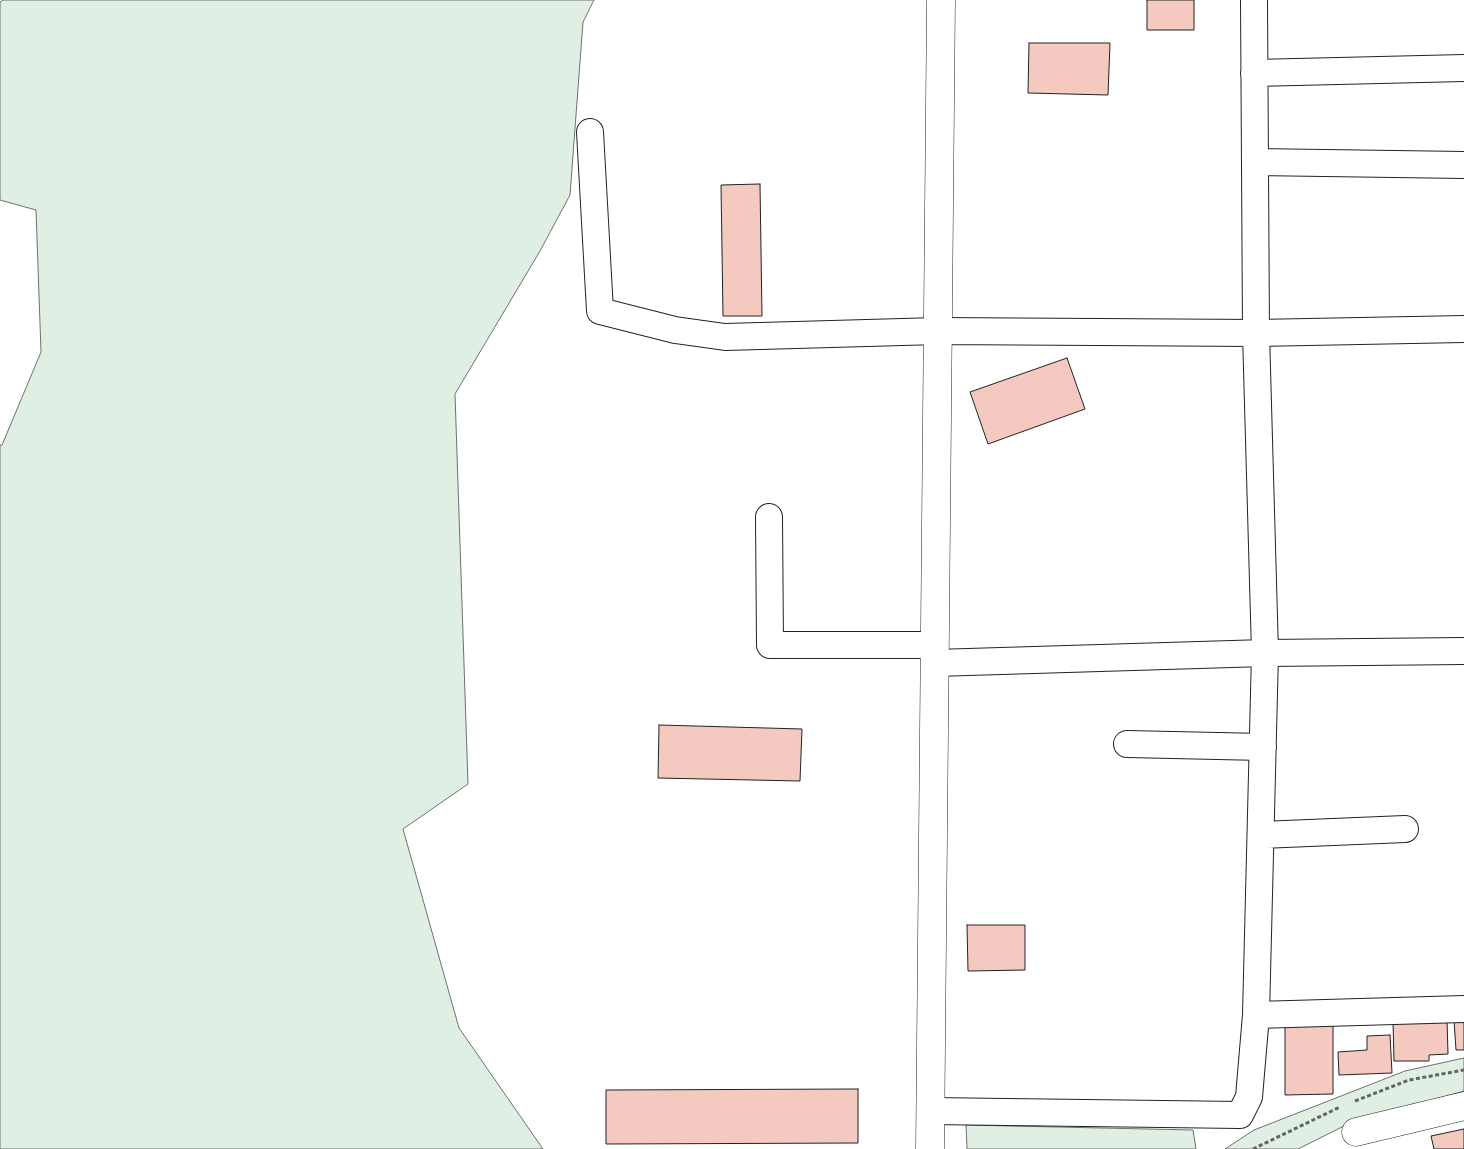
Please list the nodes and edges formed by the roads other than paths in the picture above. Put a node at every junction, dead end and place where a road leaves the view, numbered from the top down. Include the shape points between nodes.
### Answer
1 (941, 0) edge
2 (1254, 0) edge
3 (1464, 68) edge
4 (1254, 73) junction
5 (590, 132) dead end
6 (1255, 162) junction
7 (1464, 165) edge
8 (1464, 330) edge
9 (938, 331) junction
10 (1256, 333) junction
11 (769, 517) dead end
12 (1464, 651) edge
13 (1265, 653) junction
14 (935, 654) junction
15 (1126, 744) dead end
16 (1263, 748) junction
17 (1405, 829) dead end
18 (1261, 835) junction
19 (1464, 1009) edge
20 (1256, 1015) junction
21 (1464, 1106) edge
22 (930, 1111) junction
23 (1357, 1141) edge
24 (930, 1149) edge

1 - 9 street
2 - 4 street
3 - 4 street
4 - 6 street
5 - 9 street via 600,311 675,330 725,337
6 - 7 street
6 - 10 street
8 - 10 street
9 - 10 street
9 - 14 street
10 - 13 street
11 - 14 street via 770,645
12 - 13 street
13 - 14 street
13 - 16 street
14 - 22 street
15 - 16 street
16 - 18 street
17 - 18 street
18 - 20 street
19 - 20 street
20 - 22 street via 1249,1097 1240,1115
21 - 23 street
22 - 24 street

